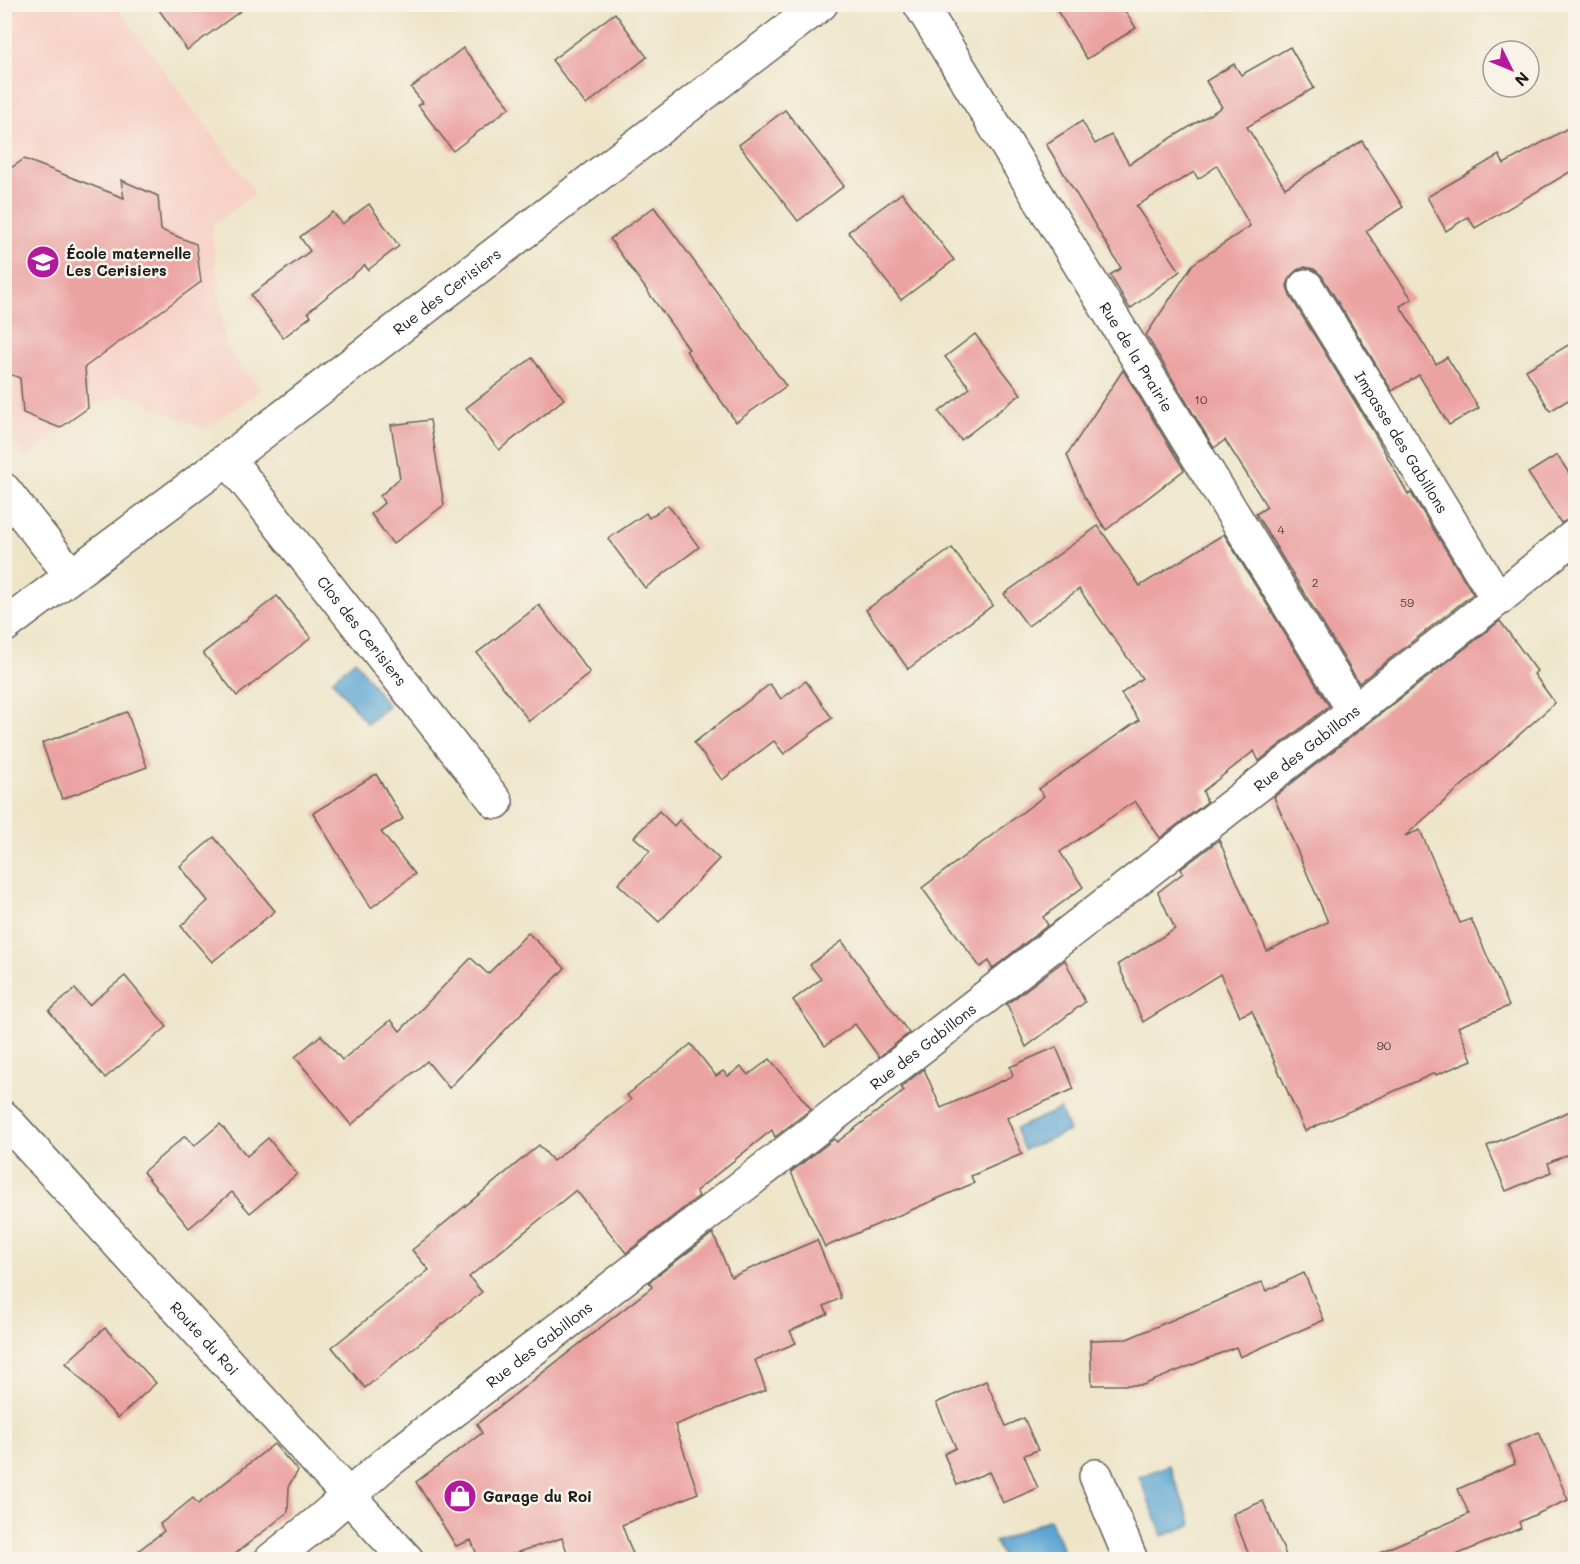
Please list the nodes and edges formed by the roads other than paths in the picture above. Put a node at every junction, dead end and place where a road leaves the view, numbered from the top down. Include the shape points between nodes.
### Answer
1 (821, 4) edge
2 (920, 4) edge
3 (1306, 286) dead end
4 (228, 459) junction
5 (4, 490) edge
6 (1575, 535) edge
7 (71, 575) junction
8 (1497, 599) junction
9 (4, 627) edge
10 (1353, 709) junction
11 (496, 802) dead end
12 (4, 1118) edge
13 (1096, 1476) dead end
14 (349, 1496) junction
15 (271, 1560) edge
16 (407, 1560) edge
17 (1131, 1560) edge

1 - 4 street, Rue des Cerisiers
2 - 10 street, Rue de la Prairie
3 - 8 street, Impasse des Gabillons
4 - 7 street, Rue des Cerisiers
4 - 11 street, Clos des Cerisiers
5 - 7 street
6 - 8 street, Rue des Gabillons
7 - 9 street, Rue des Cerisiers
8 - 10 street, Rue des Gabillons
10 - 14 street, Rue des Gabillons via 403,1449
12 - 14 street, Route du Roi
13 - 17 street
14 - 15 street, Rue des Gabillons
14 - 16 street, Route du Roi

